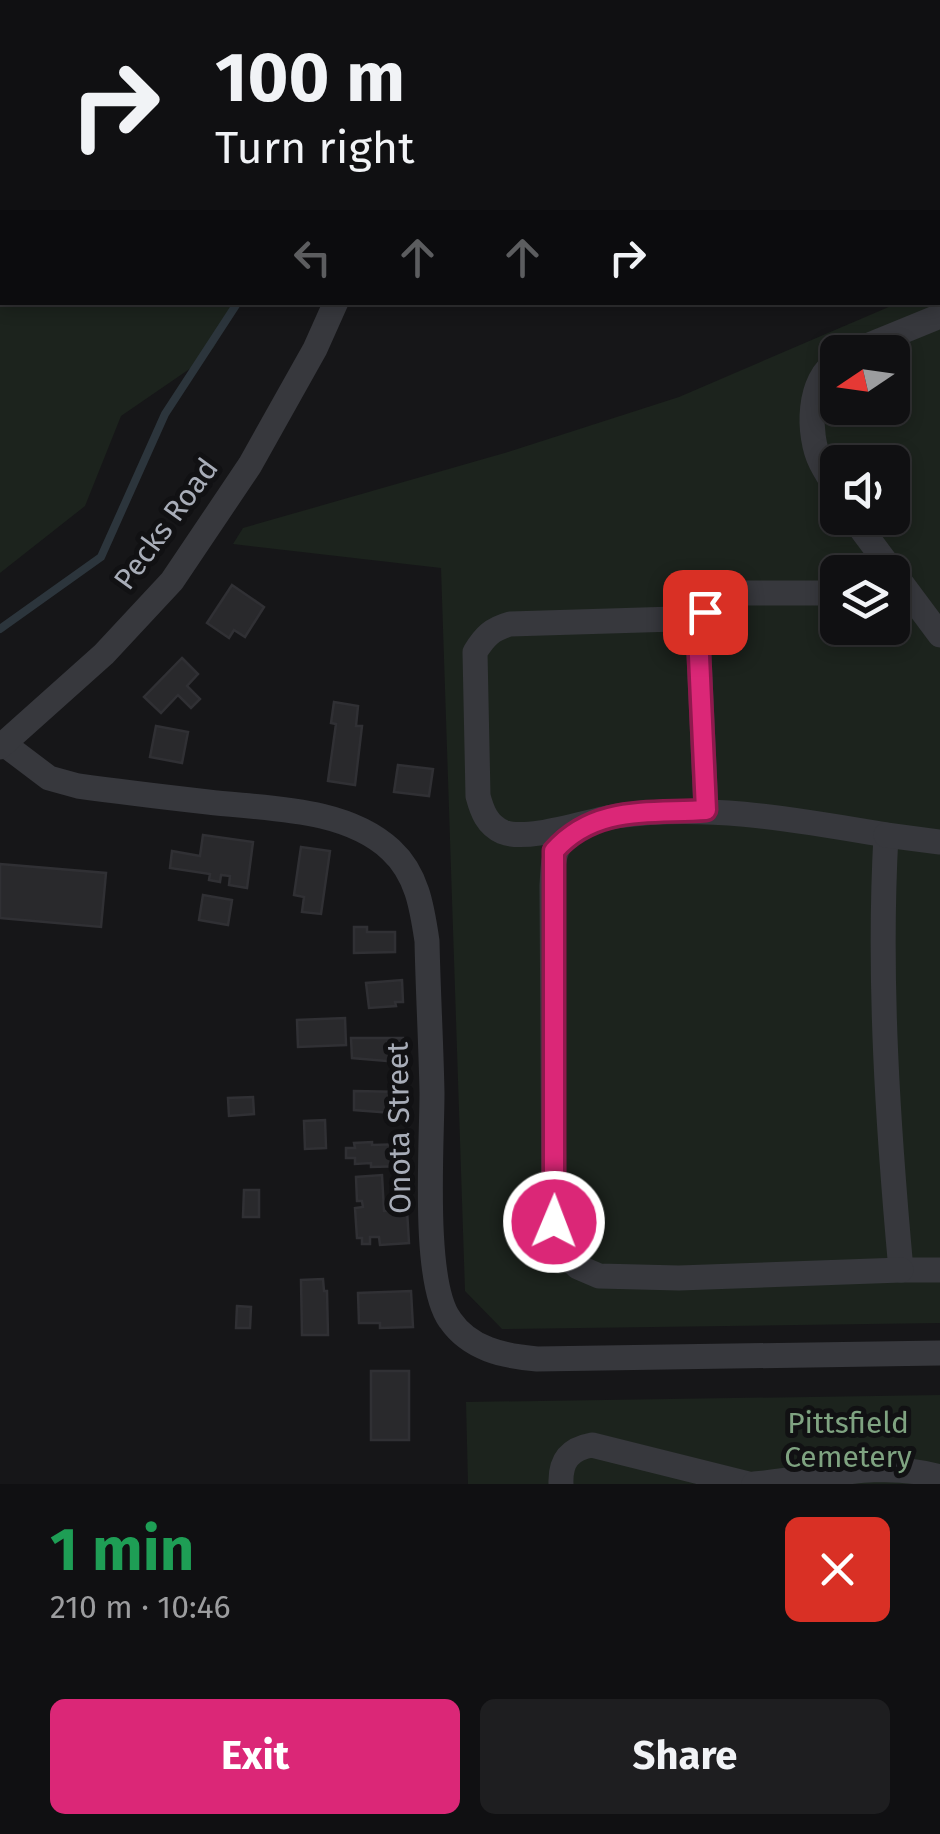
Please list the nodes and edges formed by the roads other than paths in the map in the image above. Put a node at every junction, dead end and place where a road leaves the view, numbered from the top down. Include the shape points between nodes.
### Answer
1 (335, 305) edge
2 (940, 316) edge
3 (894, 335) edge
4 (820, 381) edge
5 (820, 462) edge
6 (820, 593) edge
7 (910, 602) edge
8 (698, 634) junction
9 (940, 635) edge
10 (2, 745) edge
11 (706, 810) junction
12 (590, 822) junction
13 (886, 835) junction
14 (940, 842) edge
15 (901, 1270) junction
16 (940, 1270) edge
17 (940, 1353) edge
18 (940, 1477) edge
19 (561, 1484) edge
20 (751, 1484) edge

1 - 10 street, Pecks Road via 250,465 172,581 104,654
2 - 3 street
4 - 5 street via 812,425
6 - 8 street via 716,598
7 - 9 street
8 - 11 street
8 - 12 street via 675,618 510,624 492,629 475,652 482,812 506,834
10 - 17 street, Onota Street via 49,778 78,786 308,814 358,829 393,851 420,898 426,940 440,1300 455,1326 484,1348 537,1360
11 - 12 street
11 - 13 street
12 - 15 street via 554,851 554,1222 564,1254 598,1276
13 - 14 street
13 - 15 street via 886,1020
15 - 16 street
18 - 20 street via 863,1470
19 - 20 street via 566,1458 592,1445

